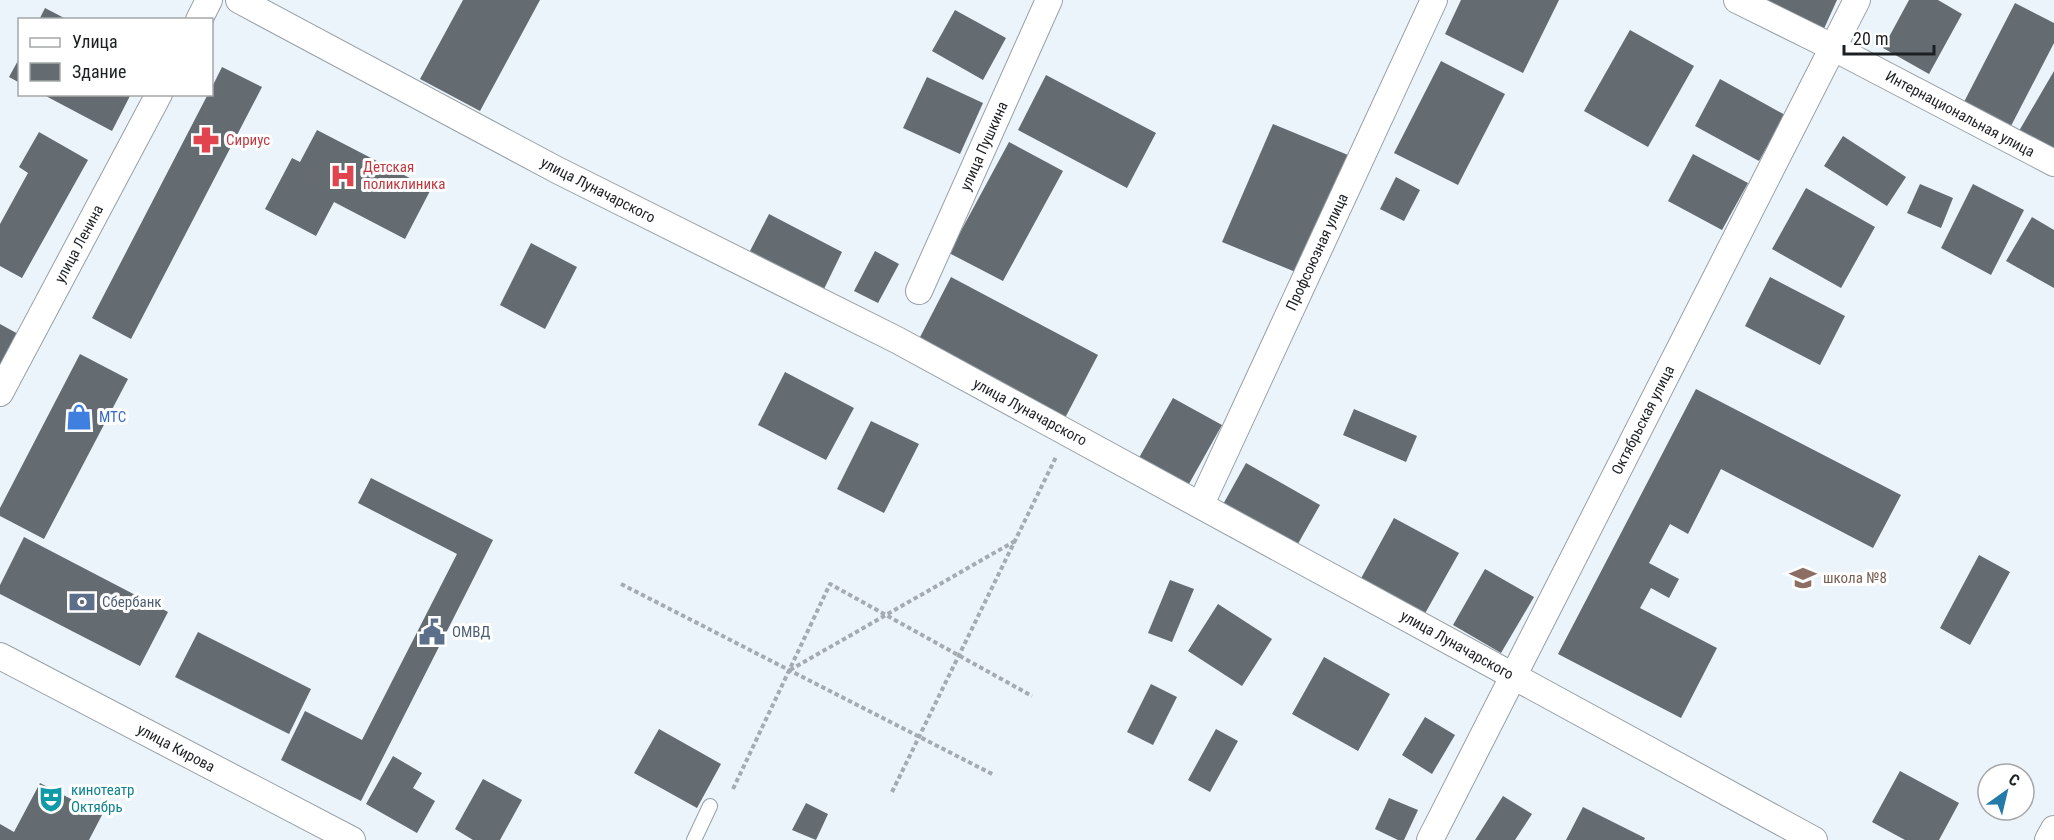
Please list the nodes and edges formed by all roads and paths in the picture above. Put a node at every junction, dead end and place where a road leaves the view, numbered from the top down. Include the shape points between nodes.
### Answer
1 (209, 0) edge
2 (239, 0) edge
3 (1049, 0) edge
4 (1434, 0) edge
5 (1737, 0) edge
6 (1857, 0) edge
7 (200, 18) edge
8 (1832, 47) junction
9 (158, 96) edge
10 (2054, 163) edge
11 (919, 291) dead end
12 (0, 393) edge
13 (1068, 432) junction
14 (1201, 504) junction
15 (1015, 541) junction
16 (621, 584) dead end
17 (887, 616) junction
18 (0, 656) edge
19 (958, 656) junction
20 (789, 671) junction
21 (1513, 676) junction
22 (1032, 696) dead end
23 (919, 736) junction
24 (994, 775) dead end
25 (733, 789) dead end
26 (892, 792) dead end
27 (710, 806) dead end
28 (2054, 829) edge
29 (352, 840) edge
30 (694, 840) edge
31 (1430, 840) edge
32 (1814, 840) edge
33 (2048, 840) edge

1 - 7 street
2 - 13 street, улица Луначарского via 557,170 897,340
3 - 11 street, улица Пушкина
4 - 14 street, Профсоюзная улица
5 - 8 street, Интернациональная улица
6 - 8 street, Октябрьская улица
8 - 10 street, Интернациональная улица
8 - 21 street, Октябрьская улица
9 - 12 street, улица Ленина
13 - 14 street, улица Луначарского
13 - 15 path
14 - 21 street, улица Луначарского
15 - 17 path
15 - 19 path
16 - 20 path
17 - 19 path
17 - 20 path
17 - 20 path via 830,584
18 - 29 street, улица Кирова
19 - 22 path
19 - 23 path
20 - 23 path
20 - 25 path
21 - 31 street, Октябрьская улица
21 - 32 street, улица Луначарского
23 - 24 path
23 - 26 path
27 - 30 lane
28 - 33 street

